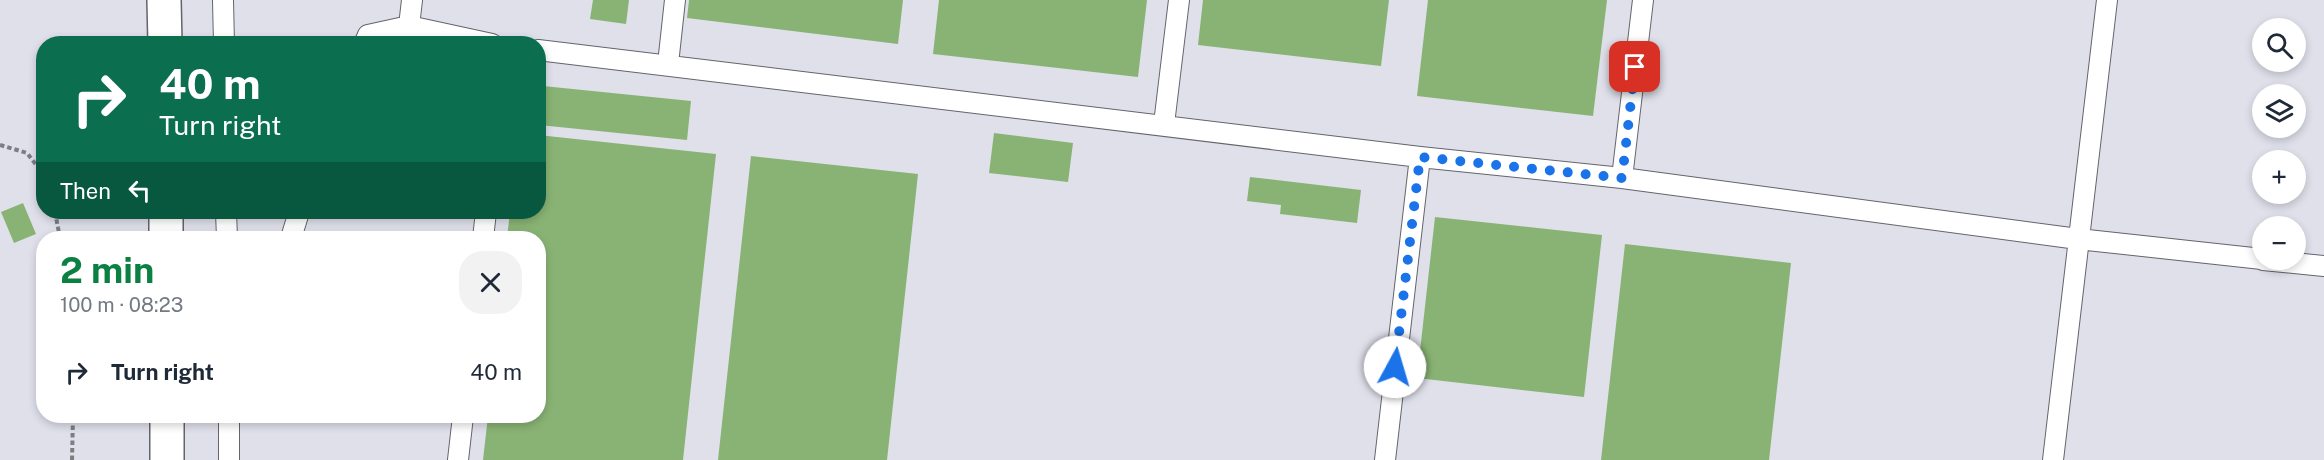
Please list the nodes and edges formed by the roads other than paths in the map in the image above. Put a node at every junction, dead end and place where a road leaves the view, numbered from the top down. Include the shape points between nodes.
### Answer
1 (164, 0) edge
2 (223, 0) edge
3 (412, 0) edge
4 (675, 0) edge
5 (1179, 0) edge
6 (1643, 0) edge
7 (2107, 0) edge
8 (409, 27) junction
9 (165, 36) edge
10 (224, 36) edge
11 (368, 36) edge
12 (453, 36) edge
13 (546, 51) edge
14 (668, 64) junction
15 (1164, 124) junction
16 (1420, 157) junction
17 (1622, 178) junction
18 (2078, 239) junction
19 (2252, 258) edge
20 (2306, 264) edge
21 (2324, 266) edge
22 (167, 423) edge
23 (229, 423) edge
24 (462, 423) edge
25 (168, 460) edge
26 (229, 460) edge
27 (458, 460) edge
28 (1385, 460) edge
29 (2053, 460) edge

1 - 9 main road
2 - 10 lane
3 - 8 lane
4 - 14 lane
5 - 15 lane
6 - 17 lane
7 - 18 lane
8 - 11 lane
8 - 12 lane
13 - 14 lane
14 - 15 lane
15 - 16 lane
16 - 17 lane
16 - 28 lane
17 - 18 lane
18 - 19 lane
18 - 29 lane
20 - 21 lane
22 - 25 main road
23 - 26 lane
24 - 27 lane

